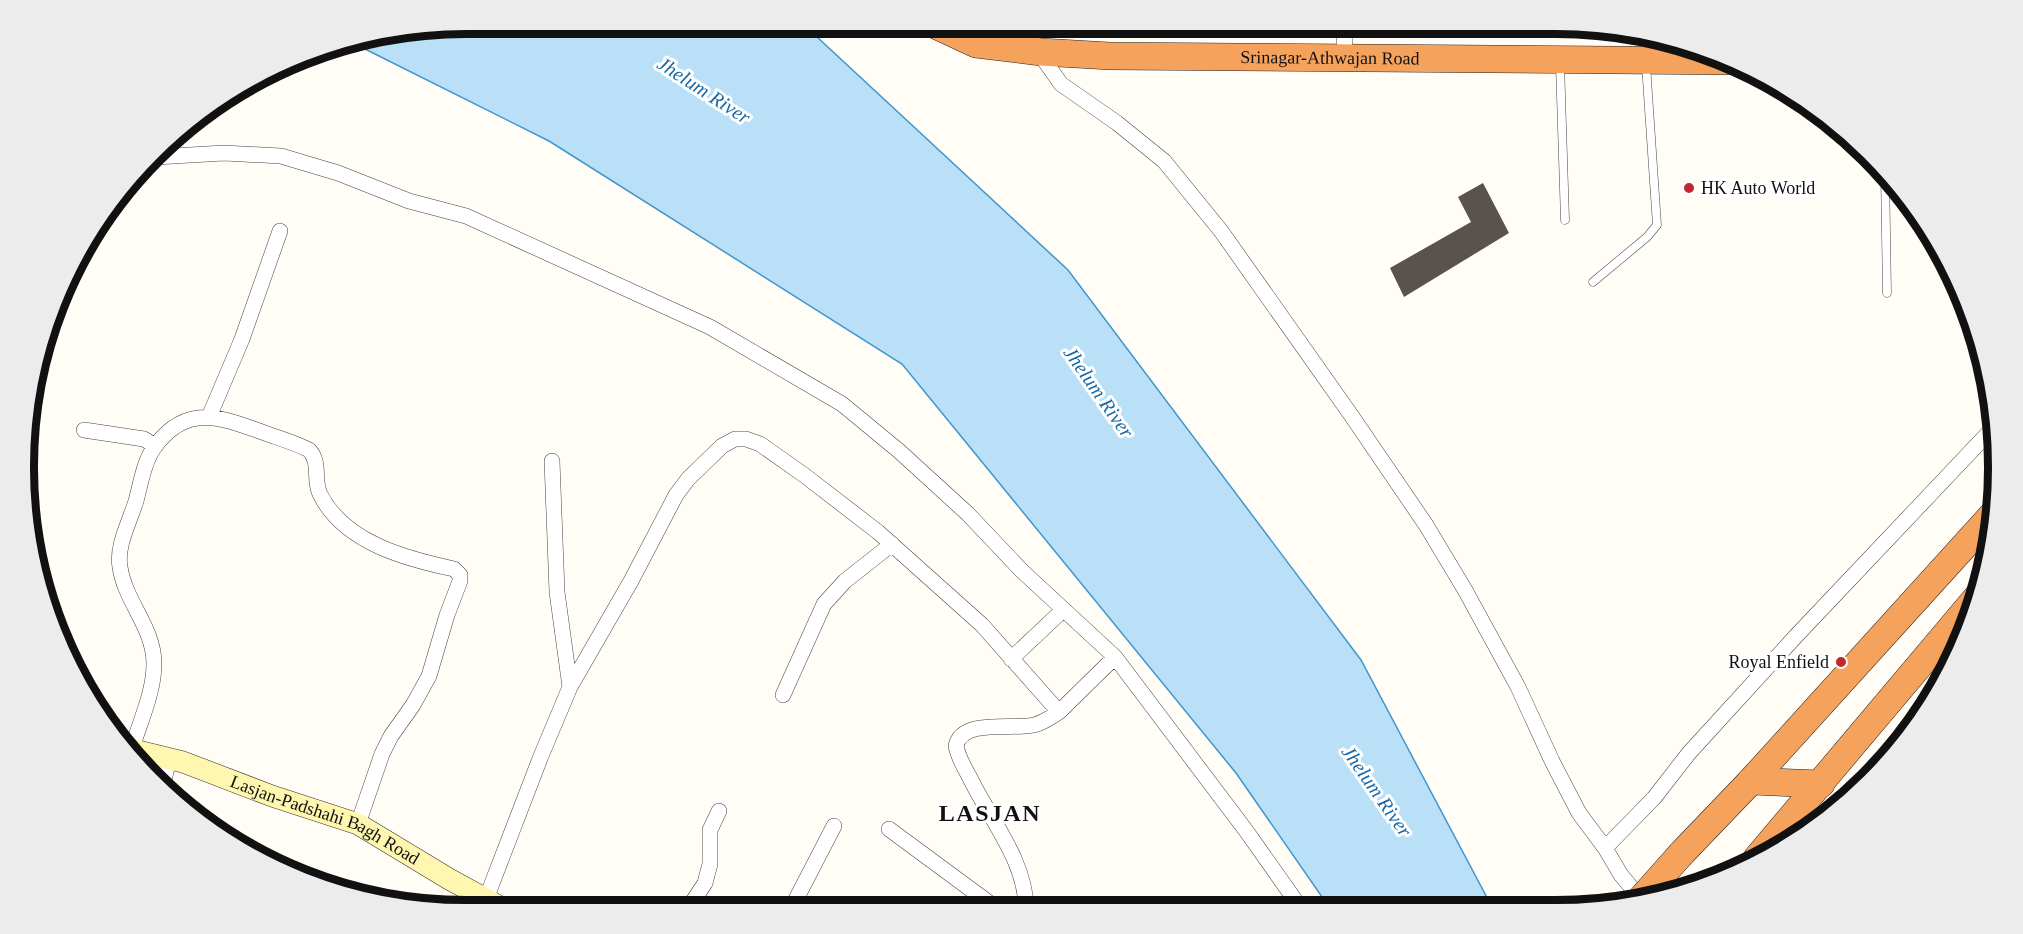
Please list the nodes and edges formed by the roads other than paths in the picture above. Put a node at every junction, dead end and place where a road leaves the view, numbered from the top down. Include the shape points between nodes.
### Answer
1 (982, 34) edge
2 (1344, 34) edge
3 (1041, 52) junction
4 (1694, 57) edge
5 (1344, 59) junction
6 (1560, 59) junction
7 (1645, 60) junction
8 (166, 156) edge
9 (1885, 187) edge
10 (1565, 220) dead end
11 (280, 231) dead end
12 (1593, 282) dead end
13 (1887, 293) dead end
14 (209, 417) junction
15 (84, 430) dead end
16 (1987, 434) edge
17 (155, 446) junction
18 (552, 461) dead end
19 (1985, 523) edge
20 (891, 544) junction
21 (1063, 610) junction
22 (1963, 614) edge
23 (1115, 657) junction
24 (1011, 659) junction
25 (570, 687) junction
26 (783, 695) dead end
27 (1059, 712) junction
28 (135, 743) edge
29 (141, 751) edge
30 (169, 758) junction
31 (165, 777) edge
32 (1751, 781) junction
33 (1821, 784) junction
34 (719, 810) dead end
35 (358, 824) junction
36 (834, 826) dead end
37 (889, 829) dead end
38 (1770, 843) edge
39 (1605, 848) junction
40 (1650, 889) edge
41 (1635, 892) edge
42 (486, 899) joint
43 (694, 900) edge
44 (795, 900) edge
45 (985, 900) edge
46 (1026, 900) edge
47 (1295, 900) edge

1 - 3 highway, Srinagar-Athwajan Road
2 - 5 street
3 - 5 highway, Srinagar-Athwajan Road
3 - 39 street via 1061,84 1164,160 1221,231 1426,525 1518,687 1579,813
4 - 7 highway, Srinagar-Athwajan Road
5 - 6 highway, Srinagar-Athwajan Road
6 - 7 highway, Srinagar-Athwajan Road
6 - 10 lane
7 - 12 lane via 1657,225
8 - 21 street via 224,153 281,156 338,173 409,201 466,216 710,327 842,404 968,514
9 - 13 lane
11 - 14 street via 242,339
14 - 17 street via 187,420
14 - 35 street via 235,422 309,450 316,462 317,487 323,500 357,534 382,548 454,569 460,575 429,676 387,745
15 - 17 street via 144,439
16 - 39 street via 1796,636
17 - 28 street via 123,538 119,564 153,646 154,667
18 - 25 street via 557,592
19 - 32 highway
20 - 24 street via 960,603
20 - 25 street via 760,444 735,439 722,446 676,495
20 - 26 street via 845,581 824,604
21 - 23 street
21 - 24 street
22 - 33 highway
23 - 27 street
23 - 47 street
24 - 27 street
25 - 42 street
27 - 46 street via 1037,725 973,729 960,737 956,746 1020,872
29 - 30 street, Lasjan-Padshahi Bagh Road
30 - 31 street
30 - 35 street, Lasjan-Padshahi Bagh Road
32 - 33 highway
32 - 40 highway, bridge
33 - 38 highway
34 - 43 street via 710,830 710,864 705,883
35 - 42 street, Lasjan-Padshahi Bagh Road
36 - 44 street
37 - 45 street
39 - 41 street

